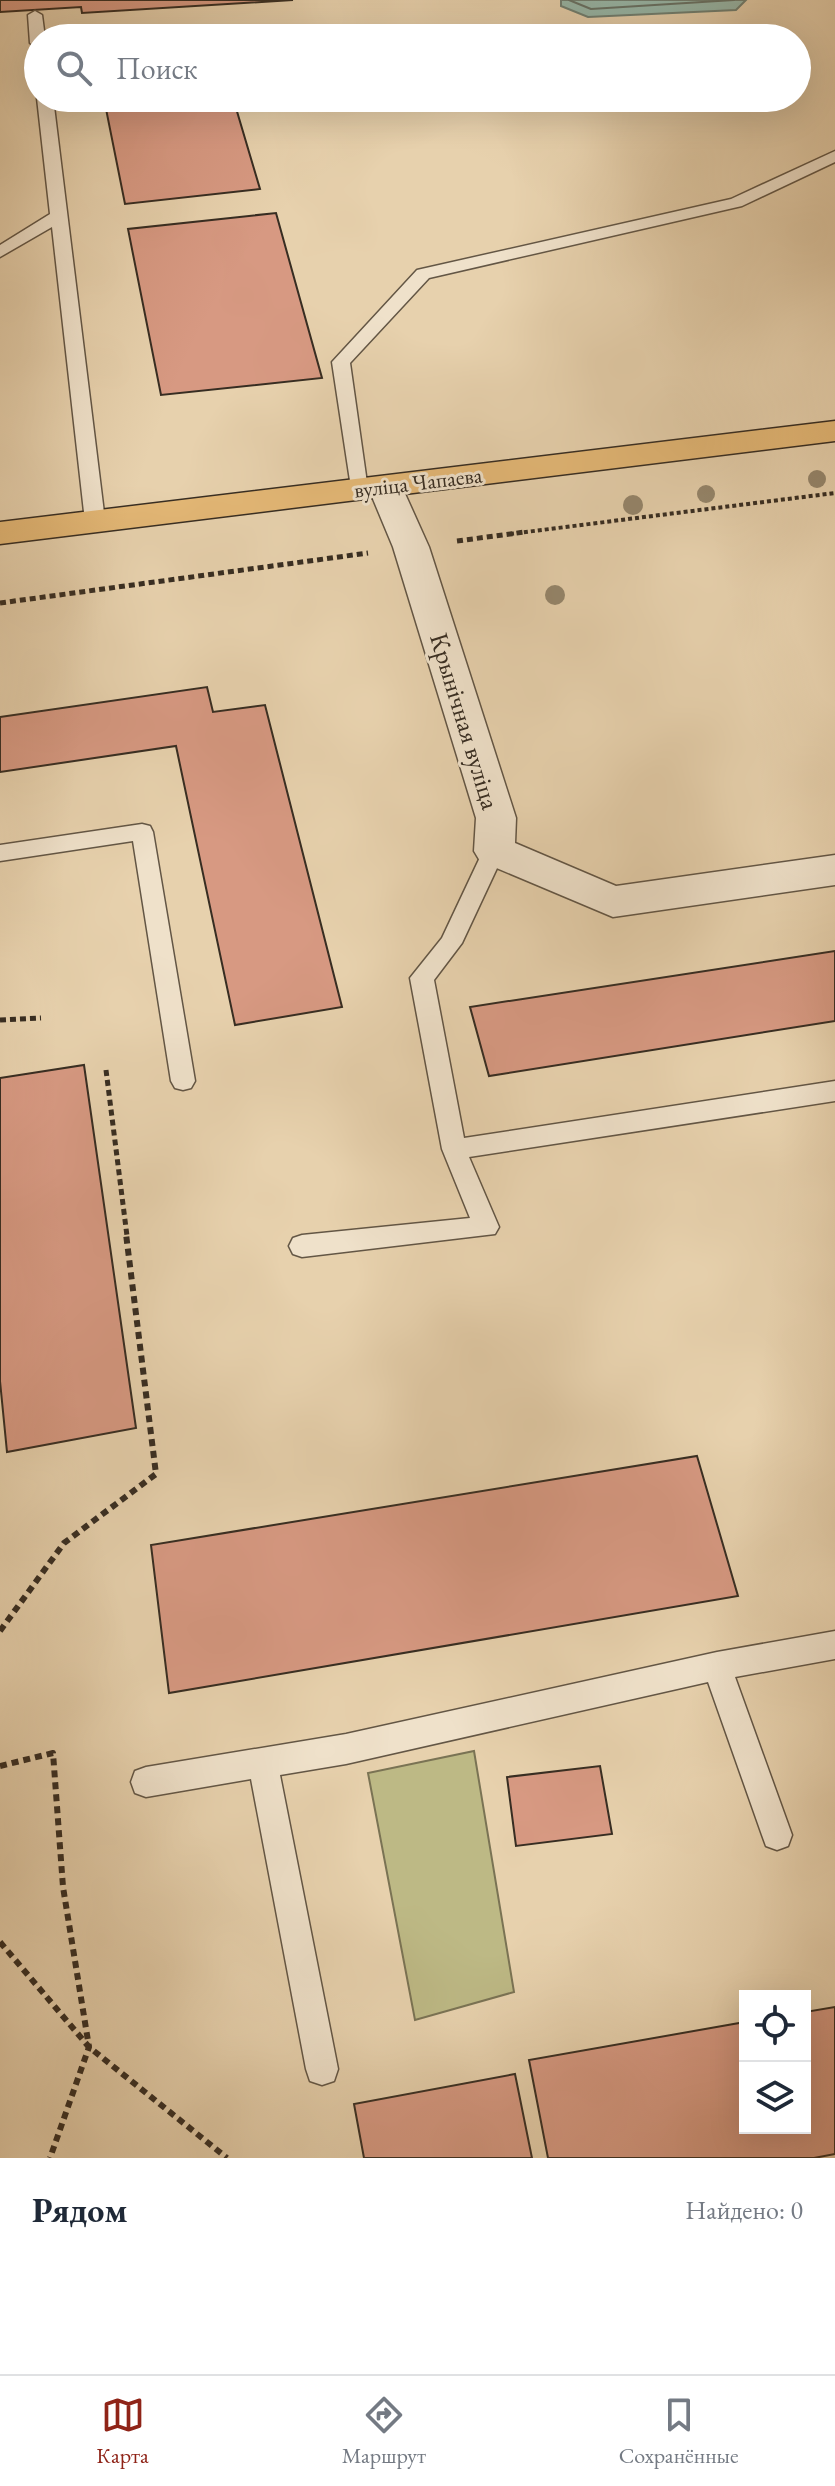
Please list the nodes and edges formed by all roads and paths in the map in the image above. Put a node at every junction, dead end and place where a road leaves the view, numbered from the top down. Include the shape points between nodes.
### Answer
1 (35, 15) dead end
2 (36, 24) edge
3 (47, 112) edge
4 (835, 156) edge
5 (58, 216) junction
6 (0, 252) edge
7 (835, 431) edge
8 (372, 488) junction
9 (835, 493) edge
10 (95, 521) junction
11 (0, 533) edge
12 (411, 547) junction
13 (0, 603) edge
14 (494, 851) junction
15 (0, 853) edge
16 (835, 870) edge
17 (41, 1018) dead end
18 (0, 1020) edge
19 (106, 1070) dead end
20 (183, 1081) dead end
21 (835, 1091) edge
22 (454, 1149) junction
23 (302, 1246) dead end
24 (0, 1631) edge
25 (835, 1645) edge
26 (717, 1666) junction
27 (263, 1763) junction
28 (0, 1766) edge
29 (146, 1782) dead end
30 (777, 1835) dead end
31 (0, 1942) edge
32 (89, 2047) junction
33 (322, 2069) dead end
34 (50, 2158) edge
35 (227, 2158) edge

1 - 2 lane
3 - 5 lane
4 - 8 lane via 736,203 423,274 341,362
5 - 6 lane
5 - 10 lane
7 - 8 main road, вуліца Чапаева
8 - 10 main road, вуліца Чапаева
8 - 12 street, Крынічная вуліца
9 - 12 path
10 - 11 main road, вуліца Чапаева
12 - 13 path
12 - 14 street, Крынічная вуліца via 496,818
14 - 16 street via 613,902
14 - 22 lane via 451,943 422,978
15 - 20 lane via 142,832
17 - 18 path
19 - 24 path via 156,1474 64,1543
21 - 22 lane
22 - 23 lane via 486,1227
25 - 26 lane
26 - 27 lane
26 - 30 lane
27 - 29 lane
27 - 33 lane
28 - 32 path via 53,1753 63,1887
31 - 32 path
32 - 34 path
32 - 35 path

